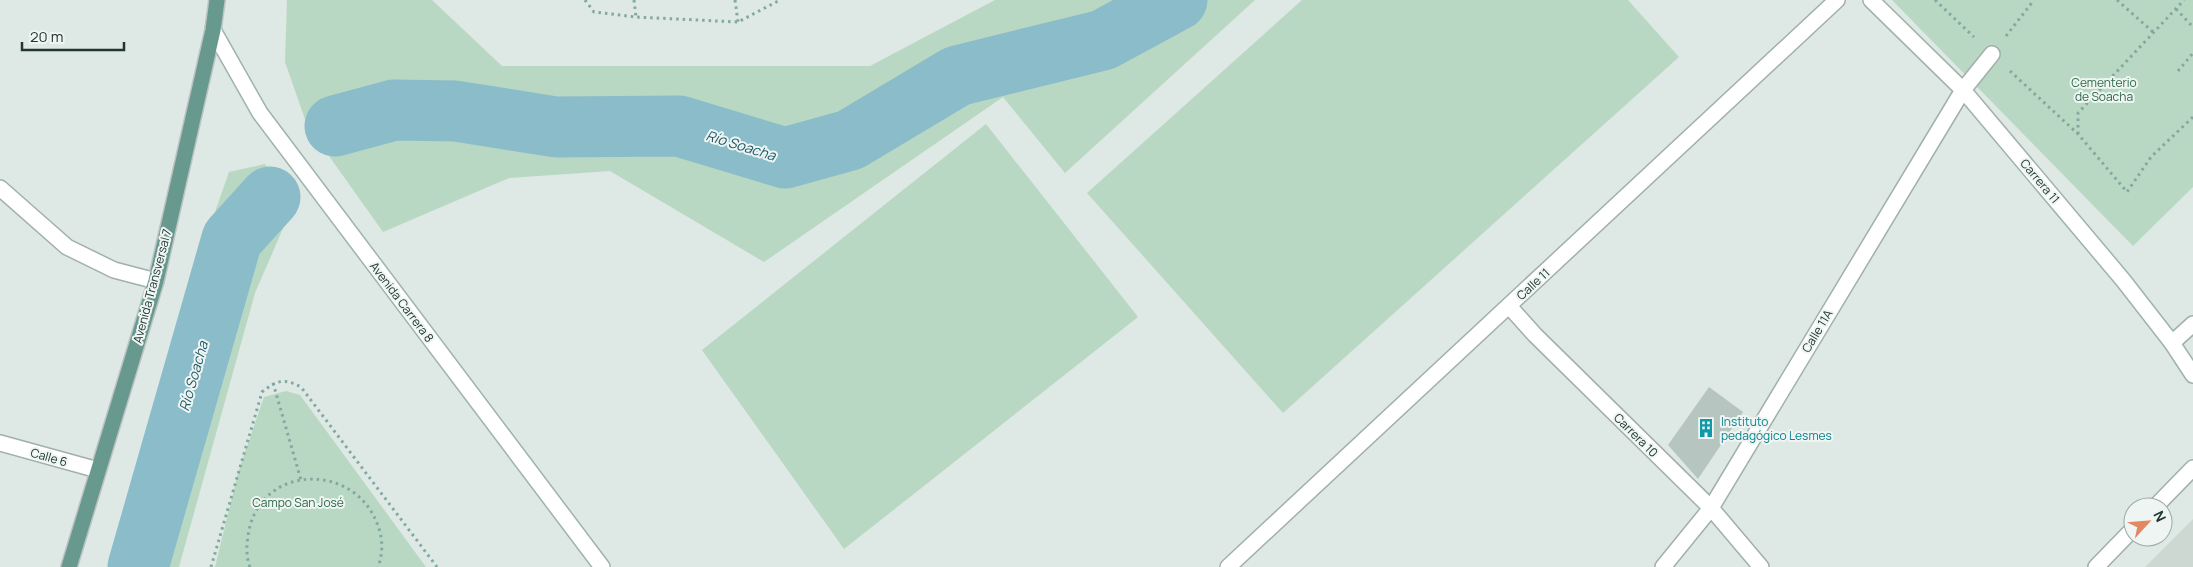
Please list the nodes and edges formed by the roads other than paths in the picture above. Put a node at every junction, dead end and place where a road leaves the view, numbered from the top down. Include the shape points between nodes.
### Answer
1 (217, 0) edge
2 (1836, 0) edge
3 (1871, 0) edge
4 (213, 30) junction
5 (1992, 54) road end
6 (1963, 90) junction
7 (0, 188) edge
8 (156, 280) junction
9 (1509, 306) junction
10 (2193, 324) edge
11 (2172, 344) junction
12 (2193, 375) edge
13 (0, 443) edge
14 (2193, 468) edge
15 (98, 470) junction
16 (2164, 497) edge
17 (1711, 508) junction
18 (2123, 539) edge
19 (69, 567) edge
20 (602, 567) edge
21 (1228, 567) edge
22 (1663, 567) edge
23 (1761, 567) edge
24 (2096, 567) edge

1 - 4 main road, Avenida Transversal 7
2 - 9 street, Calle 11
3 - 6 street, Carrera 11
4 - 8 main road, Avenida Transversal 7
4 - 20 street, Avenida Carrera 8 via 260,113
5 - 6 street, Calle 11A
6 - 11 street, Carrera 11 via 2123,280
6 - 17 street, Calle 11A
7 - 8 street via 67,247 114,270
8 - 15 main road, Avenida Transversal 7
9 - 17 street, Carrera 10
9 - 21 street, Calle 11
10 - 11 street
11 - 12 street, Carrera 11
13 - 15 street, Calle 6
14 - 16 street
15 - 19 main road, Avenida Transversal 7
17 - 22 street, Calle 11A
17 - 23 street, Carrera 10
18 - 24 street

